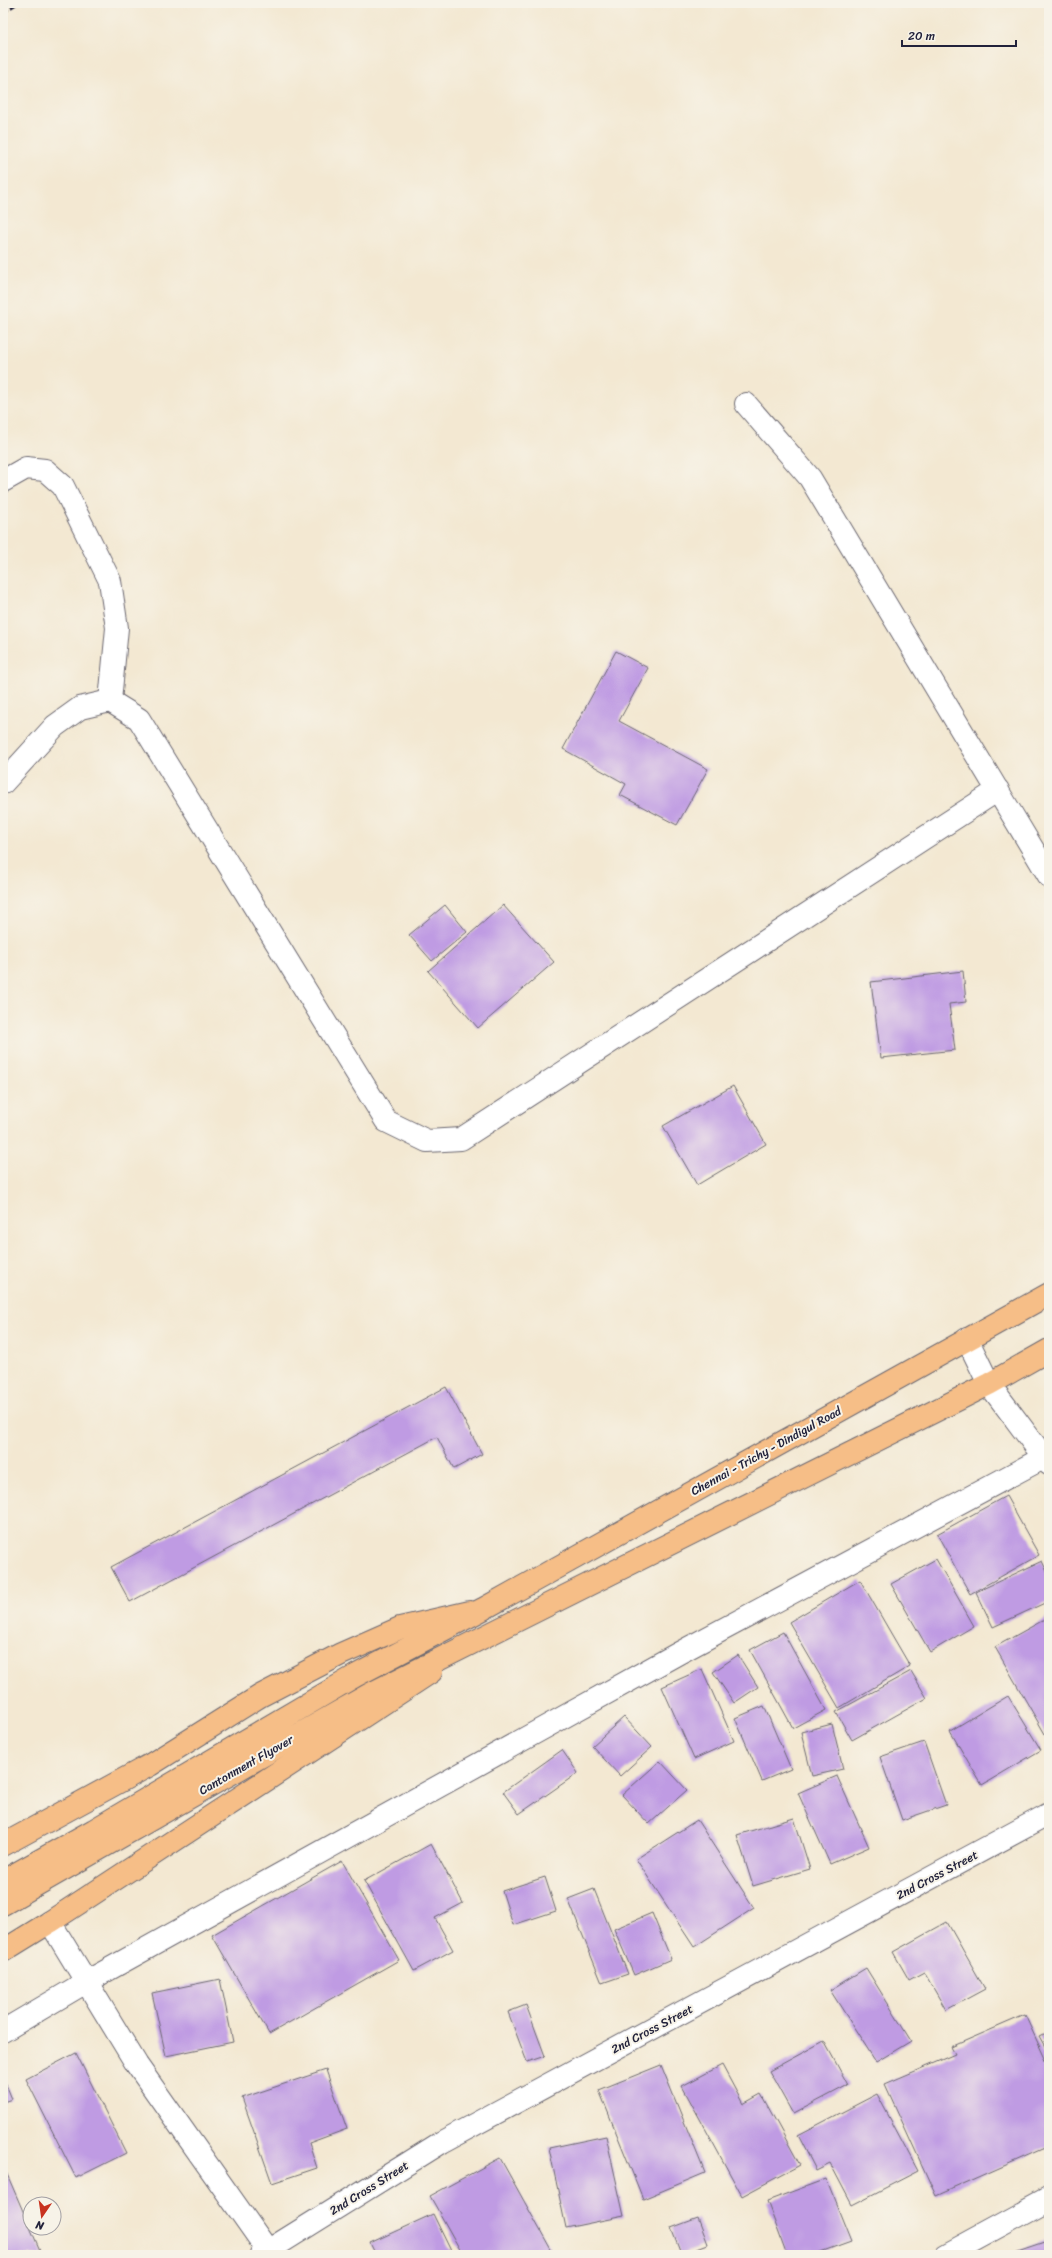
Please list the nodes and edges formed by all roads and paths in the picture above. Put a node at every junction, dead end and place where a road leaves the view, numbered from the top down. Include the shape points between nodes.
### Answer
1 (746, 404) dead end
2 (3, 481) edge
3 (110, 701) junction
4 (3, 783) edge
5 (998, 790) junction
6 (1047, 867) edge
7 (1049, 1294) edge
8 (966, 1339) junction
9 (1049, 1350) edge
10 (989, 1384) junction
11 (1047, 1460) edge
12 (483, 1609) junction
13 (492, 1632) junction
14 (1049, 1814) edge
15 (3, 1845) edge
16 (3, 1880) edge
17 (3, 1904) edge
18 (50, 1922) junction
19 (3, 1951) edge
20 (86, 1982) junction
21 (3, 2031) edge
22 (1049, 2199) edge
23 (266, 2254) edge
24 (946, 2255) edge

1 - 5 street via 810,478
2 - 3 street via 26,468 45,470 63,486 107,574 117,628
3 - 4 street via 80,708 55,726
3 - 5 street via 139,719 386,1121 427,1141 460,1138
5 - 6 street
7 - 8 main road, Chennai - Trichy - Dindigul Road
8 - 10 street
8 - 12 main road, Chennai - Trichy - Dindigul Road
9 - 10 main road
10 - 11 street
10 - 13 main road
11 - 20 street via 672,1656
12 - 15 main road via 400,1628 342,1654 260,1696 150,1764
12 - 16 main road, Cantonment Flyover via 355,1676
13 - 17 main road, Cantonment Flyover via 370,1694
13 - 18 main road
14 - 23 street, 2nd Cross Street via 442,2142
18 - 19 main road
18 - 20 street
20 - 21 street
20 - 23 street via 137,2065
22 - 24 street

